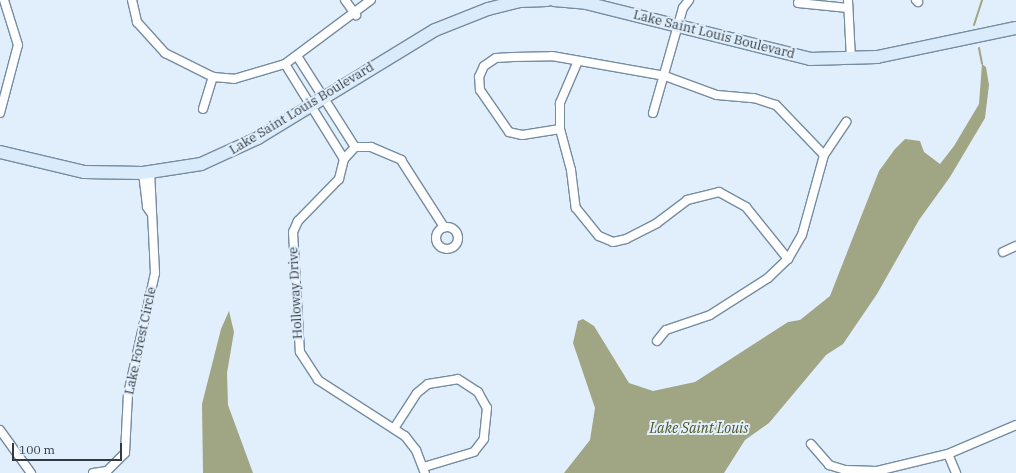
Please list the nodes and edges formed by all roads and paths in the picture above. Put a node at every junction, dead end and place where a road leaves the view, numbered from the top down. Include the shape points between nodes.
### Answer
1 (4, 0) edge
2 (132, 0) edge
3 (345, 0) edge
4 (371, 0) edge
5 (547, 0) edge
6 (554, 0) edge
7 (690, 0) edge
8 (586, 1) edge
9 (798, 4) dead end
10 (848, 4) edge
11 (356, 15) junction
12 (678, 25) junction
13 (1016, 28) edge
14 (297, 56) junction
15 (851, 59) junction
16 (578, 61) junction
17 (285, 64) junction
18 (665, 76) junction
19 (213, 77) junction
20 (324, 98) junction
21 (312, 106) junction
22 (203, 109) dead end
23 (0, 113) edge
24 (653, 113) dead end
25 (846, 122) dead end
26 (560, 129) junction
27 (355, 147) junction
28 (0, 152) edge
29 (824, 155) junction
30 (344, 159) junction
31 (147, 173) junction
32 (444, 228) dead end
33 (1016, 246) edge
34 (1003, 252) dead end
35 (788, 259) junction
36 (657, 341) dead end
37 (1016, 425) edge
38 (394, 427) junction
39 (0, 430) edge
40 (811, 444) dead end
41 (948, 454) junction
42 (425, 470) edge
43 (30, 473) edge
44 (93, 473) edge
45 (956, 473) edge

1 - 23 street via 18,45
2 - 19 street via 137,22 153,43
3 - 11 street
4 - 11 street
5 - 20 main road, Lake Saint Louis Boulevard via 519,1 453,22
6 - 8 main road, Lake Saint Louis Boulevard
7 - 12 street via 683,8
8 - 12 main road, Lake Saint Louis Boulevard
9 - 10 street
10 - 15 street
11 - 14 street
12 - 15 main road, Lake Saint Louis Boulevard via 774,52 810,58
12 - 18 street
13 - 15 main road, Lake Saint Louis Boulevard
14 - 17 street
14 - 20 street
16 - 18 street
16 - 26 street via 560,102
16 - 26 street via 552,56 496,58 484,66 479,77 480,90 499,123 509,132 522,135
17 - 19 street via 248,78
17 - 21 street
18 - 24 street
18 - 29 street via 717,95 754,98 776,105
19 - 22 street
20 - 21 main road, Lake Saint Louis Boulevard
20 - 27 street
21 - 30 street
21 - 31 main road, Lake Saint Louis Boulevard via 227,154 179,170
25 - 29 street
26 - 35 street via 572,170 576,208 599,236 613,242 626,239 657,224 687,200 719,192 746,207
27 - 30 street
27 - 32 street via 388,152 401,160
28 - 31 main road, Lake Saint Louis Boulevard via 84,172
29 - 35 street via 802,235
30 - 38 street, Holloway Drive via 339,179 298,221 293,232 297,338 308,368 318,380
31 - 44 street, Lake Forest Circle via 147,206 151,213 155,273 128,394 126,452 107,471
33 - 34 street
35 - 36 street via 768,278 710,315 666,330
37 - 41 street
38 - 42 street, Holloway Drive via 416,450
38 - 42 street via 417,393 428,384 442,379 458,379 478,392 487,408 484,439 474,452
39 - 43 street
40 - 41 street via 829,465 852,471 877,471
41 - 45 street

